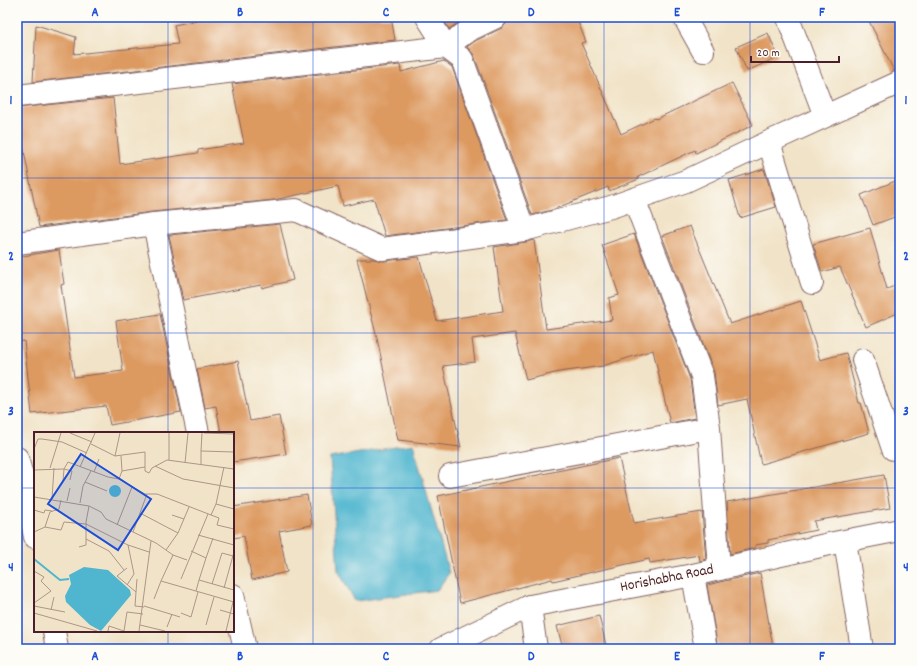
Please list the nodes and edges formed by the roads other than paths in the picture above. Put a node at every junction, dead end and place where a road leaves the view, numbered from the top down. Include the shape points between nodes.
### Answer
1 (427, 17) edge
2 (496, 17) edge
3 (684, 17) edge
4 (789, 17) edge
5 (446, 47) junction
6 (703, 50) dead end
7 (900, 82) edge
8 (17, 96) edge
9 (825, 116) junction
10 (769, 142) junction
11 (634, 199) junction
12 (154, 224) junction
13 (524, 230) junction
14 (17, 243) edge
15 (812, 283) dead end
16 (864, 360) dead end
17 (710, 428) junction
18 (198, 432) edge
19 (900, 448) edge
20 (18, 466) edge
21 (450, 476) dead end
22 (900, 530) edge
23 (34, 533) edge
24 (845, 540) junction
25 (719, 569) junction
26 (693, 575) junction
27 (234, 600) edge
28 (530, 606) junction
29 (54, 632) edge
30 (57, 649) edge
31 (244, 649) edge
32 (441, 649) edge
33 (536, 649) edge
34 (706, 649) edge
35 (862, 649) edge

1 - 5 street
2 - 5 street via 469,30
3 - 6 street
4 - 9 street
5 - 8 street
5 - 13 street via 462,59
7 - 9 street
9 - 10 street
10 - 11 street via 686,181
10 - 15 street
11 - 13 street
11 - 17 street via 702,376
12 - 13 street via 296,210 382,249
12 - 14 street
12 - 18 street
16 - 19 street via 893,449
17 - 21 street
17 - 25 street
20 - 23 street via 25,486
22 - 24 street, Horishabha Road
24 - 25 street, Horishabha Road
24 - 35 street
25 - 26 street, Horishabha Road
26 - 28 street, Horishabha Road
26 - 34 street
27 - 31 street
28 - 32 street, Horishabha Road
28 - 33 street
29 - 30 street

